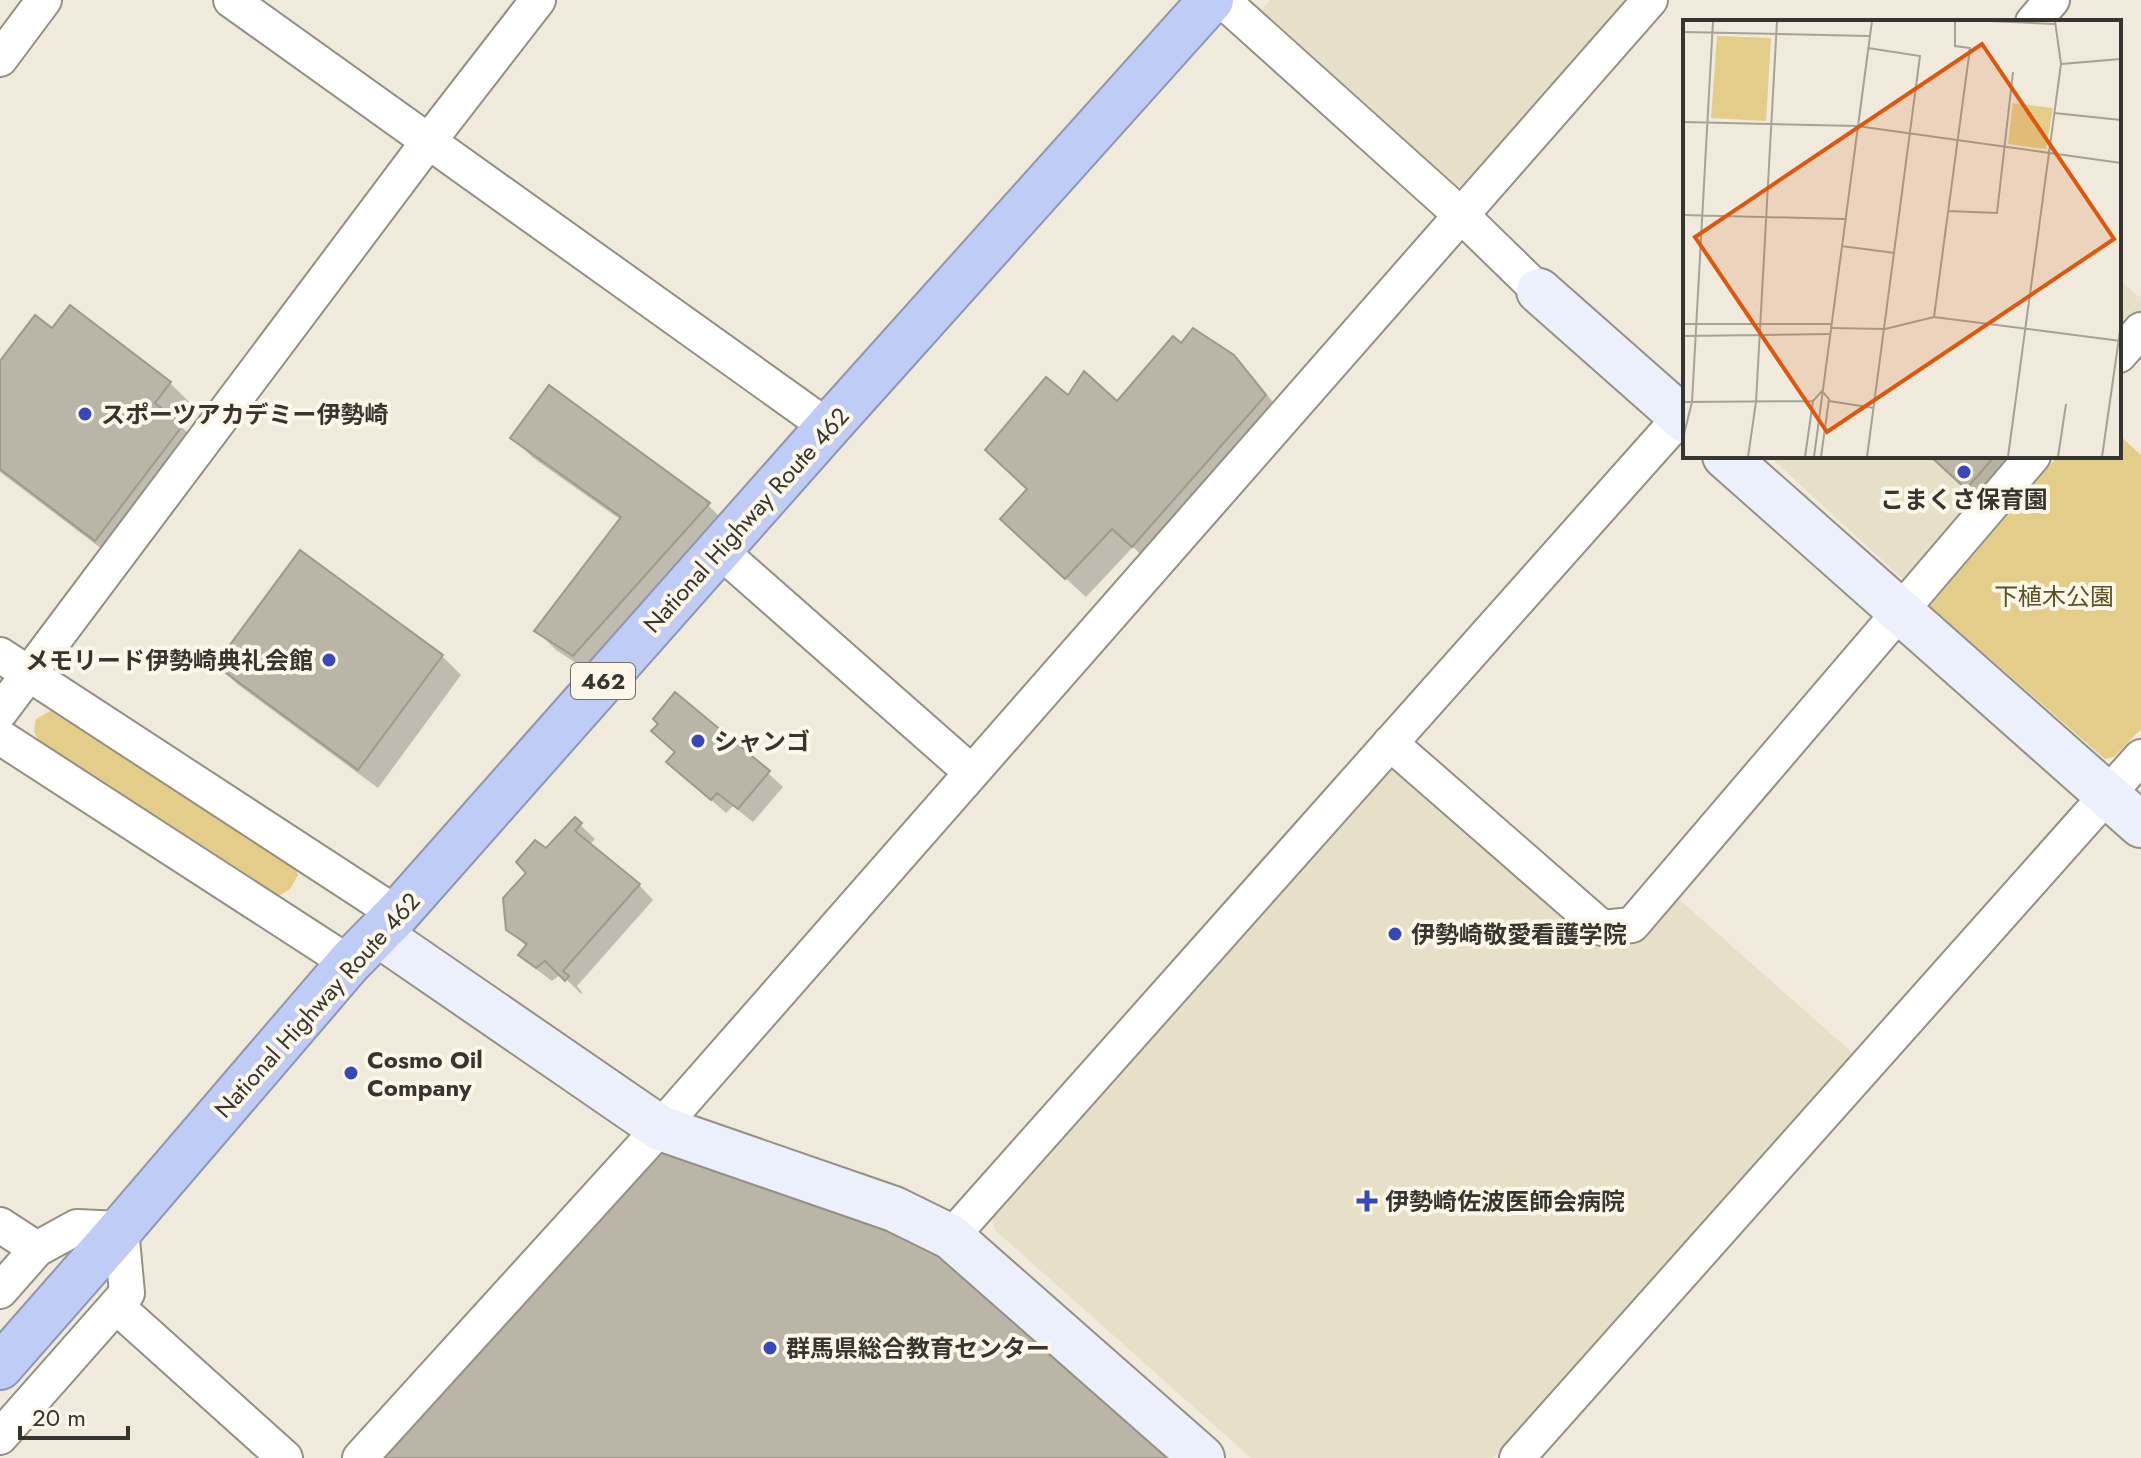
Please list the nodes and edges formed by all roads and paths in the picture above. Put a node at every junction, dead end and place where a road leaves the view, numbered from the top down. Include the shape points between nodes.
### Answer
1 (44, 0) edge
2 (231, 0) edge
3 (538, 0) edge
4 (1211, 0) edge
5 (1222, 0) edge
6 (1650, 0) edge
7 (2052, 0) edge
8 (2035, 20) edge
9 (0, 59) edge
10 (428, 142) junction
11 (1462, 216) junction
12 (1539, 291) joint
13 (2141, 330) edge
14 (2121, 353) edge
15 (1683, 415) edge
16 (1683, 417) edge
17 (828, 427) junction
18 (1727, 458) edge
19 (2031, 458) edge
20 (719, 550) junction
21 (1900, 611) junction
22 (0, 655) edge
23 (29, 675) junction
24 (0, 712) edge
25 (0, 737) edge
26 (1390, 743) junction
27 (2141, 757) edge
28 (971, 772) junction
29 (2107, 795) junction
30 (2141, 825) edge
31 (375, 937) junction
32 (660, 1128) junction
33 (0, 1225) edge
34 (121, 1229) junction
35 (951, 1237) junction
36 (37, 1249) junction
37 (0, 1291) edge
38 (116, 1306) junction
39 (0, 1367) edge
40 (0, 1437) edge
41 (285, 1458) edge
42 (360, 1458) edge
43 (1202, 1458) edge
44 (1517, 1458) edge

1 - 9 street
2 - 10 street
3 - 10 street
4 - 17 highway, National Highway Route 462 / 462
5 - 11 street
6 - 11 street
7 - 8 street
10 - 17 street
10 - 23 street
11 - 12 street
11 - 28 street
12 - 15 street
13 - 14 street
16 - 26 street
17 - 20 highway, National Highway Route 462 / 462
18 - 21 street
19 - 21 street
20 - 28 street
20 - 31 highway, National Highway Route 462 / 462
21 - 26 street via 1632,925 1602,928
21 - 29 street
22 - 23 street
23 - 24 street
23 - 31 street
25 - 31 street
26 - 35 street
27 - 29 street
28 - 32 street
29 - 30 street
29 - 44 street
31 - 32 street
31 - 34 highway, National Highway Route 462 / 462
32 - 35 street via 894,1209
32 - 42 street
33 - 36 street
34 - 36 street via 77,1227
34 - 38 street via 127,1293
34 - 39 highway, National Highway Route 462 / 462
35 - 43 street
36 - 37 street
38 - 40 street
38 - 41 street

